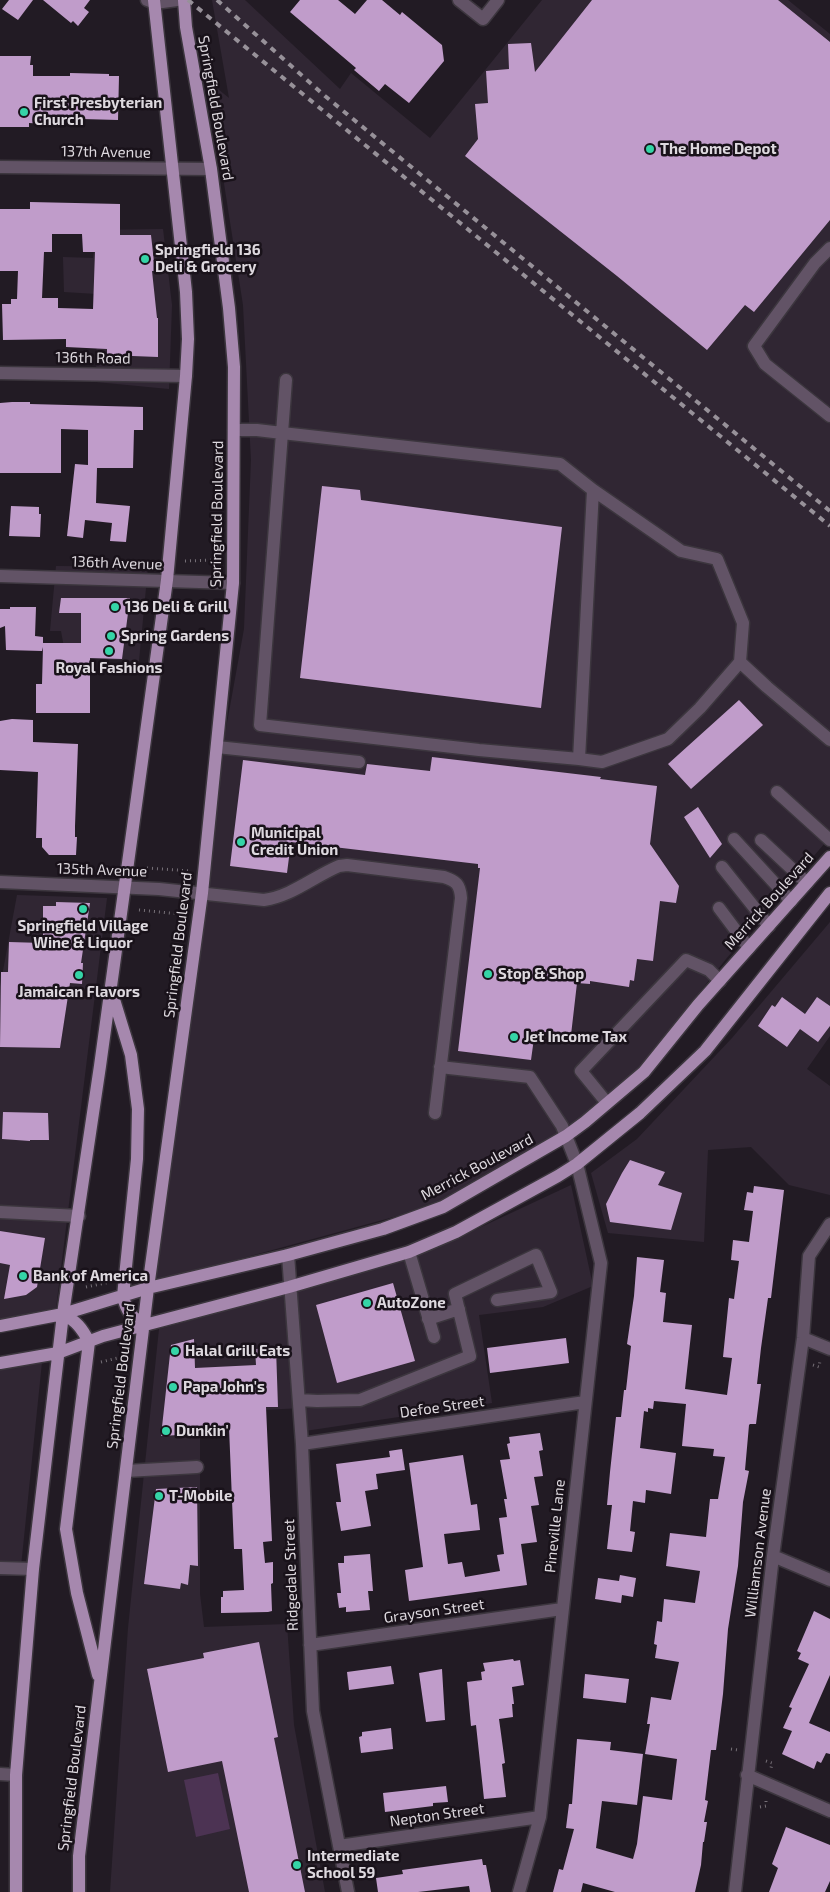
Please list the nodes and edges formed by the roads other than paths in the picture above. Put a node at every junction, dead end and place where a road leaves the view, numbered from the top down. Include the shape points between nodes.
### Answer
1 (177, 0) edge
2 (184, 0) edge
3 (459, 0) edge
4 (498, 0) edge
5 (152, 1) edge
6 (0, 167) edge
7 (172, 169) junction
8 (211, 169) junction
9 (830, 248) edge
10 (0, 373) edge
11 (186, 376) junction
12 (286, 380) dead end
13 (830, 416) edge
14 (234, 430) junction
15 (282, 433) junction
16 (593, 490) junction
17 (0, 576) edge
18 (167, 580) junction
19 (233, 583) junction
20 (740, 662) junction
21 (830, 740) edge
22 (217, 747) junction
23 (579, 759) junction
24 (359, 762) dead end
25 (777, 792) dead end
26 (734, 839) dead end
27 (761, 840) dead end
28 (830, 840) edge
29 (830, 857) edge
30 (722, 867) dead end
31 (0, 882) edge
32 (806, 883) junction
33 (125, 887) junction
34 (202, 893) junction
35 (830, 893) edge
36 (791, 901) junction
37 (719, 908) dead end
38 (769, 926) junction
39 (749, 948) junction
40 (720, 981) junction
41 (111, 989) junction
42 (440, 1067) junction
43 (607, 1103) junction
44 (435, 1112) dead end
45 (566, 1136) junction
46 (576, 1164) junction
47 (0, 1212) edge
48 (79, 1216) junction
49 (830, 1224) edge
50 (409, 1252) junction
51 (288, 1255) junction
52 (289, 1287) junction
53 (148, 1288) junction
54 (123, 1296) junction
55 (497, 1300) dead end
56 (459, 1309) junction
57 (63, 1314) junction
58 (428, 1318) junction
59 (144, 1325) junction
60 (0, 1326) edge
61 (434, 1337) dead end
62 (803, 1338) junction
63 (88, 1342) junction
64 (830, 1349) edge
65 (58, 1353) junction
66 (0, 1363) edge
67 (298, 1400) junction
68 (586, 1402) junction
69 (302, 1444) junction
70 (197, 1467) dead end
71 (126, 1472) junction
72 (773, 1556) junction
73 (0, 1568) edge
74 (33, 1569) junction
75 (830, 1580) edge
76 (562, 1609) junction
77 (310, 1645) junction
78 (100, 1682) junction
79 (0, 1774) edge
80 (16, 1775) junction
81 (747, 1775) junction
82 (830, 1811) edge
83 (540, 1817) junction
84 (339, 1846) junction
85 (16, 1892) edge
86 (79, 1892) edge
87 (348, 1892) edge
88 (519, 1892) edge
89 (735, 1892) edge

1 - 5 street
2 - 8 main road, Springfield Boulevard
3 - 4 street via 483,18
5 - 7 main road
6 - 7 street, 137th Avenue
7 - 8 street, 137th Avenue
7 - 11 main road via 186,292
8 - 14 main road, Springfield Boulevard via 229,308 234,367
9 - 13 street via 754,346 765,364
10 - 11 street, 136th Road
11 - 18 main road
12 - 15 street
14 - 15 street
14 - 19 main road, Springfield Boulevard
15 - 16 street via 560,464
15 - 23 street via 260,725
16 - 20 street via 681,551 717,560 743,623
16 - 23 street
17 - 18 street, 136th Avenue
18 - 19 street, 136th Avenue
18 - 33 main road
19 - 22 main road, Springfield Boulevard
20 - 21 street
20 - 23 street via 668,739 602,762
22 - 24 street
22 - 34 main road, Springfield Boulevard
25 - 28 street
26 - 36 street
27 - 32 street
29 - 32 main road, Merrick Boulevard
30 - 38 street
31 - 33 street, 135th Avenue
32 - 36 main road, Merrick Boulevard
33 - 34 street, 135th Avenue
33 - 41 main road
34 - 42 street, 135th Avenue via 264,900 277,898 339,866 347,865 455,880 461,898
34 - 53 main road, Springfield Boulevard
35 - 46 main road via 705,1051 640,1113
36 - 38 main road, Merrick Boulevard
37 - 39 street
38 - 39 main road, Merrick Boulevard
39 - 40 main road, Merrick Boulevard
40 - 43 main road, Merrick Boulevard via 644,1072
40 - 43 street via 709,970 686,960 581,1071
41 - 48 main road
41 - 54 main road via 131,1055 138,1109 137,1159
42 - 44 street
42 - 45 street, Pineville Lane via 530,1077
43 - 45 main road, Merrick Boulevard
45 - 46 street, Pineville Lane
45 - 51 main road, Merrick Boulevard via 444,1207 383,1229
46 - 50 main road via 456,1232
46 - 68 street, Pineville Lane via 601,1263
47 - 48 street
48 - 57 main road
49 - 62 street, Williamson Avenue via 809,1256
50 - 52 main road
50 - 58 street
51 - 52 street, Ridgedale Street
51 - 53 main road, Merrick Boulevard
52 - 59 main road
52 - 67 street, Ridgedale Street
53 - 54 main road, Merrick Boulevard
53 - 59 main road, Springfield Boulevard
54 - 57 main road, Merrick Boulevard
54 - 59 main road via 129,1314
55 - 56 street via 551,1292 536,1255 455,1294
56 - 58 street
56 - 67 street via 470,1356 360,1400
57 - 60 main road, Merrick Boulevard
57 - 63 main road via 83,1329
57 - 65 main road
58 - 61 street
59 - 63 main road
59 - 71 main road, Springfield Boulevard
62 - 64 street
62 - 72 street, Williamson Avenue
63 - 65 main road
63 - 78 main road via 66,1529 77,1593
65 - 66 main road
65 - 74 main road
67 - 69 street, Ridgedale Street
68 - 69 street, Defoe Street
68 - 76 street, Pineville Lane
69 - 77 street, Ridgedale Street
70 - 71 street
71 - 78 main road, Springfield Boulevard
72 - 75 street
72 - 81 street, Williamson Avenue
73 - 74 street
74 - 80 main road
76 - 77 street, Grayson Street
76 - 83 street, Pineville Lane
77 - 84 street, Ridgedale Street via 313,1711
78 - 86 main road, Springfield Boulevard via 79,1856
79 - 80 street
80 - 85 main road
81 - 82 street
81 - 89 street, Williamson Avenue
83 - 84 street, Nepton Street
83 - 88 street, Pineville Lane
84 - 87 street, Ridgedale Street

